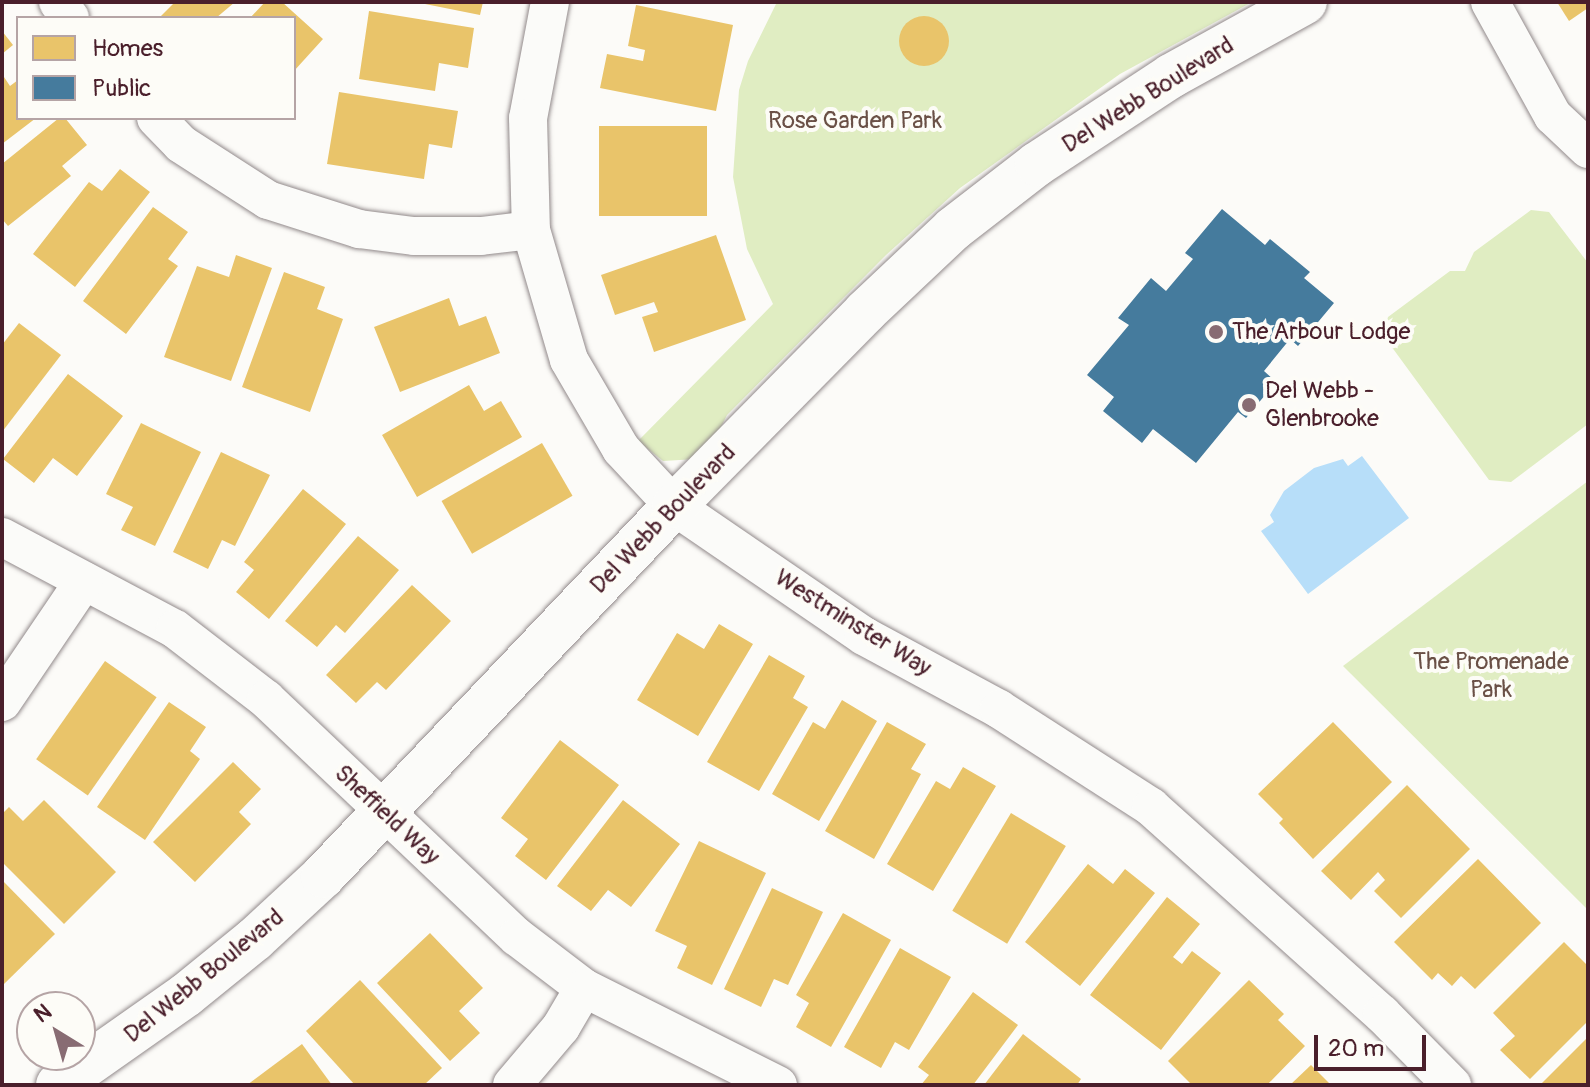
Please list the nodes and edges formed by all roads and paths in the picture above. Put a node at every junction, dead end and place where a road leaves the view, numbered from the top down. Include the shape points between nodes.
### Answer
1 (550, 2) edge
2 (1305, 2) edge
3 (1490, 2) edge
4 (158, 120) edge
5 (1588, 149) edge
6 (531, 230) junction
7 (674, 506) junction
8 (2, 537) edge
9 (84, 581) junction
10 (2, 702) edge
11 (384, 813) junction
12 (584, 988) junction
13 (58, 1085) edge
14 (512, 1085) edge
15 (778, 1085) edge
16 (1452, 1085) edge

1 - 6 street, Westminster Way via 528,118
2 - 7 street, Del Webb Boulevard via 1171,76 1037,164 953,229
3 - 5 street via 1553,116
4 - 6 street via 181,144 268,200 359,229 427,236
6 - 7 street, Westminster Way via 569,360 621,449
7 - 11 street, Del Webb Boulevard
7 - 16 street, Westminster Way via 864,636 999,709 1151,807 1382,1014
8 - 9 street, Sheffield Way
9 - 10 street
9 - 11 street, Sheffield Way via 175,629 266,699
11 - 12 street, Sheffield Way via 517,937
11 - 13 street, Del Webb Boulevard via 255,939
12 - 14 street via 561,1027
12 - 15 street, Sheffield Way

